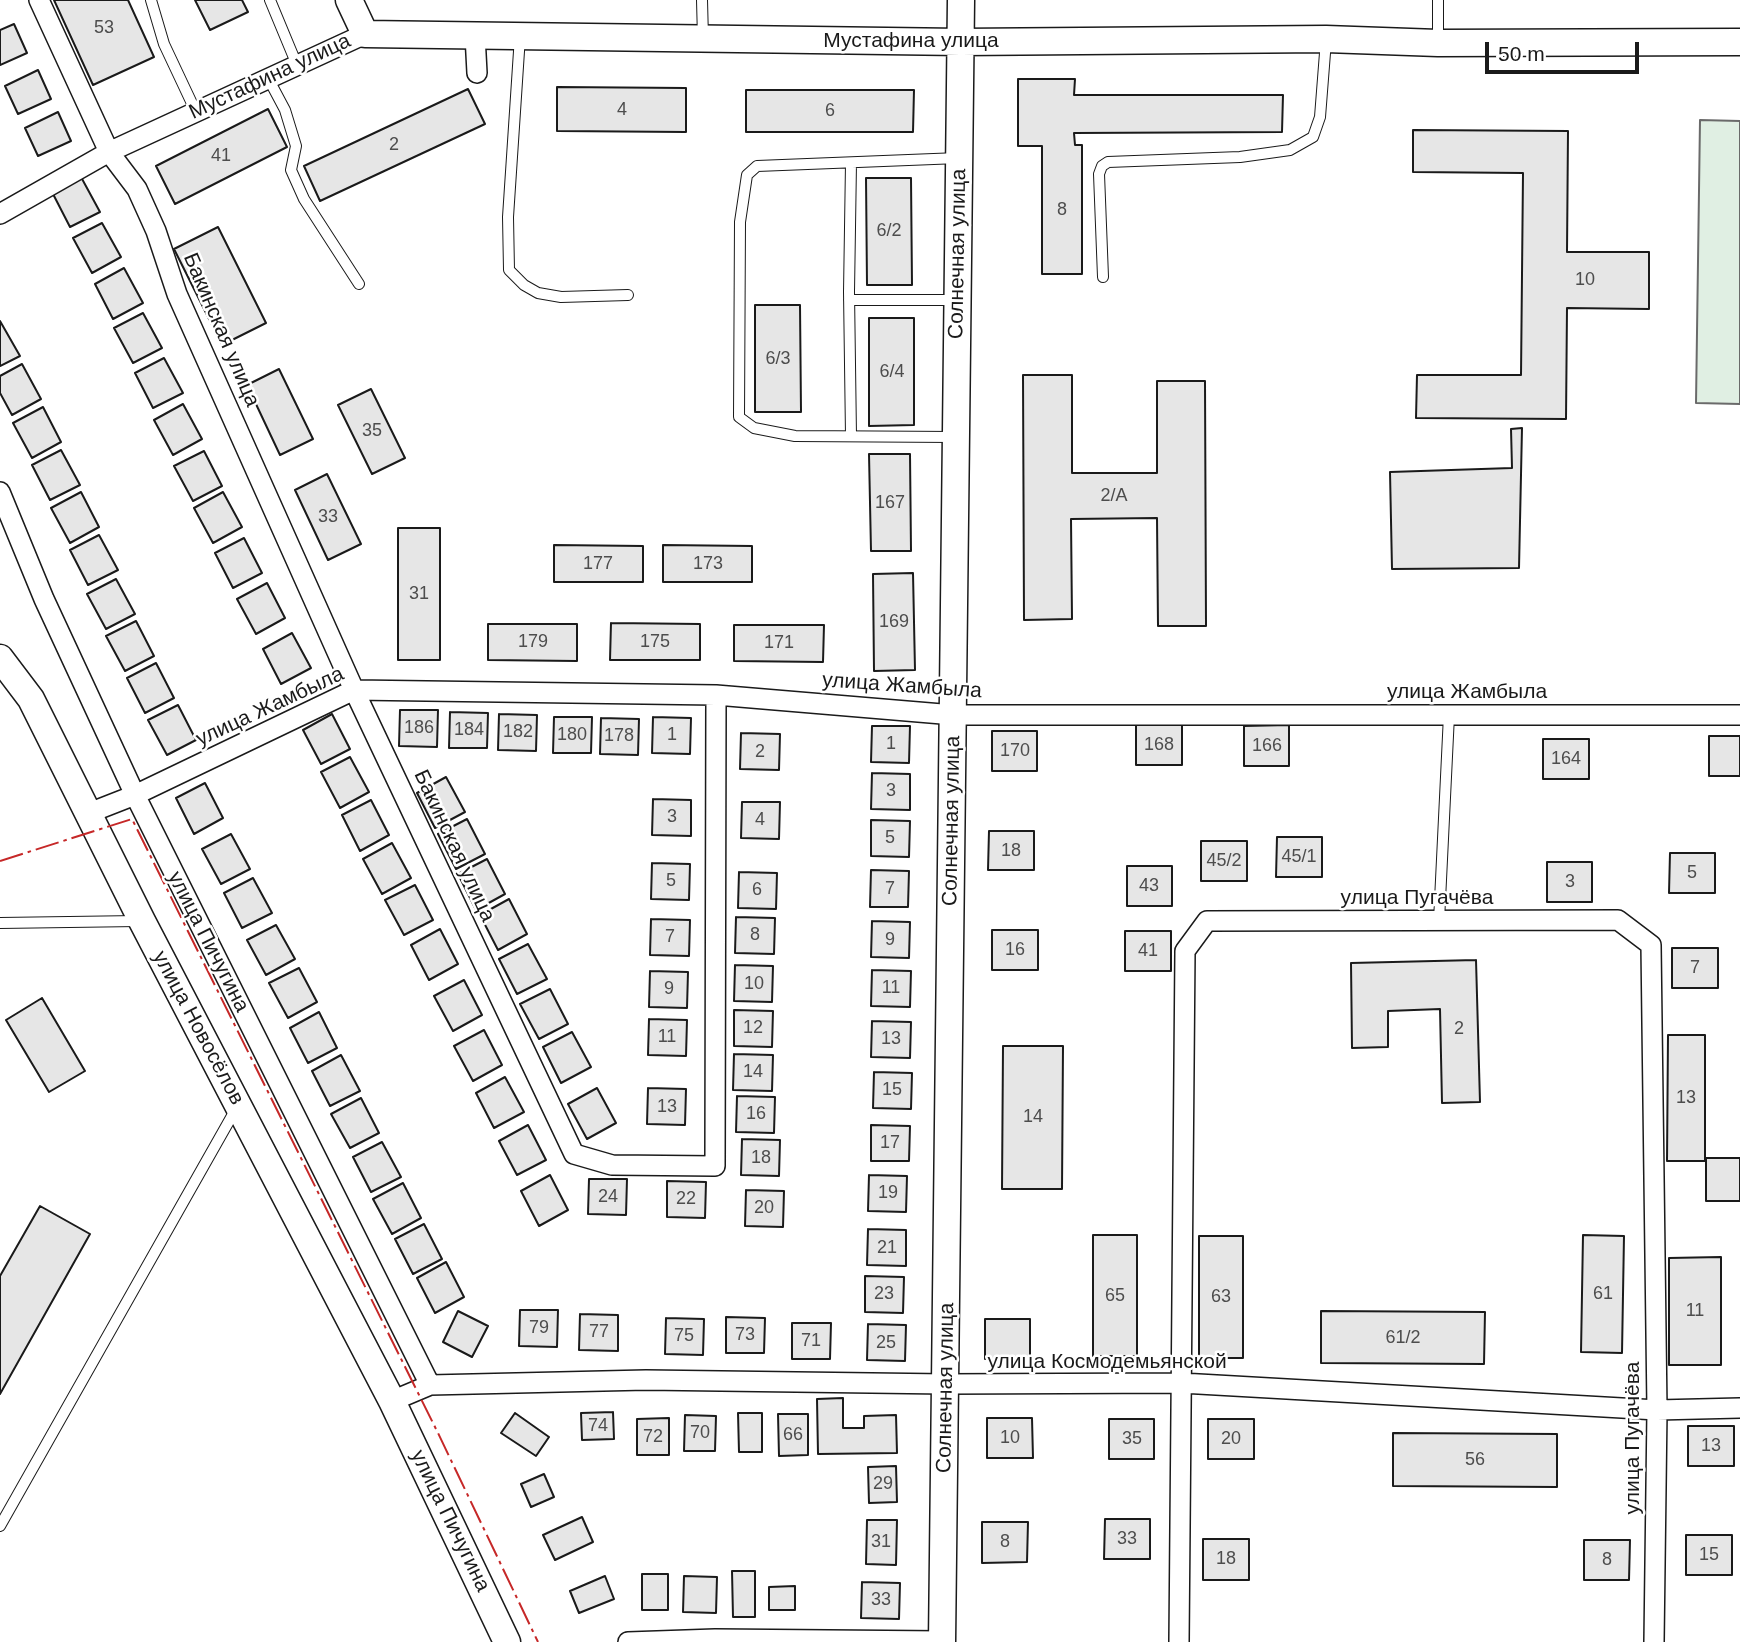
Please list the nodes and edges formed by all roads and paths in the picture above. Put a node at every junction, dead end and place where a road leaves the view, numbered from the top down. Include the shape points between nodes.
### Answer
1 (39, 0) edge
2 (151, 0) edge
3 (270, 0) edge
4 (349, 0) edge
5 (702, 0) edge
6 (961, 0) edge
7 (1438, 0) edge
8 (365, 34) junction
9 (475, 35) junction
10 (520, 36) junction
11 (703, 38) junction
12 (1326, 39) junction
13 (961, 42) junction
14 (1740, 42) edge
15 (1438, 43) junction
16 (297, 65) junction
17 (478, 72) dead end
18 (268, 78) junction
19 (196, 112) junction
20 (108, 152) junction
21 (960, 158) junction
22 (851, 163) junction
23 (0, 214) edge
24 (1102, 278) dead end
25 (359, 284) dead end
26 (628, 295) dead end
27 (849, 300) junction
28 (958, 300) junction
29 (851, 436) junction
30 (956, 438) junction
31 (0, 492) edge
32 (0, 658) edge
33 (354, 690) junction
34 (716, 695) junction
35 (954, 715) junction
36 (1449, 715) junction
37 (1740, 715) edge
38 (135, 795) junction
39 (89, 813) junction
40 (142, 921) junction
41 (1439, 921) junction
42 (0, 923) edge
43 (239, 1104) junction
44 (1181, 1382) junction
45 (946, 1384) junction
46 (430, 1385) junction
47 (392, 1401) junction
48 (1740, 1408) edge
49 (1657, 1410) junction
50 (0, 1526) edge
51 (942, 1641) edge
52 (508, 1642) edge
53 (628, 1642) edge
54 (1179, 1642) edge
55 (1654, 1642) edge

1 - 20 street, Бакинская улица
2 - 19 lane via 164,44
3 - 16 lane
4 - 8 street
5 - 11 lane
6 - 13 street, Солнечная улица
7 - 15 lane
8 - 9 street, Мустафина улица
8 - 16 street, Мустафина улица
9 - 10 street, Мустафина улица
9 - 17 street
10 - 11 street, Мустафина улица
10 - 26 lane via 509,270 538,293
11 - 13 street, Мустафина улица
12 - 13 street, Мустафина улица
12 - 15 street, Мустафина улица
12 - 24 lane via 1320,117 1312,137 1301,144 1290,150 1240,157 1108,162 1102,166
13 - 21 street, Солнечная улица
14 - 15 street, Мустафина улица
16 - 18 street, Мустафина улица
18 - 19 street, Мустафина улица
18 - 25 lane via 285,110 296,146 291,170 304,199
19 - 20 street, Мустафина улица
20 - 23 street, Мустафина улица
20 - 33 street, Бакинская улица via 137,189 177,294
21 - 22 lane
21 - 28 street, Солнечная улица
22 - 27 lane
22 - 29 lane via 764,165 747,175 740,222 739,417 754,428 795,436
27 - 28 lane
27 - 29 lane
28 - 30 street, Солнечная улица
29 - 30 lane
30 - 35 street, Солнечная улица
31 - 38 street, улица Пичугина
32 - 39 street, улица Новосёлов via 32,699
33 - 34 street, улица Жамбыла
33 - 34 street, Бакинская улица via 574,1154 612,1166 715,1166
33 - 38 street, улица Жамбыла
34 - 35 street, улица Жамбыла
35 - 36 street, улица Жамбыла
35 - 45 street, Солнечная улица
36 - 37 street, улица Жамбыла
36 - 41 lane
38 - 39 street, улица Жамбыла
38 - 46 street, улица Пичугина
39 - 40 street, улица Новосёлов
40 - 42 lane
40 - 43 street, улица Новосёлов
41 - 44 street, улица Пугачёва via 1207,921 1185,951
41 - 49 street, улица Пугачёва via 1618,920 1651,946
43 - 47 street, улица Новосёлов
43 - 50 lane
44 - 45 street, улица Космодемьянской
44 - 49 street, улица Космодемьянской
44 - 54 street, улица Пугачёва
45 - 46 street, улица Космодемьянской via 646,1380
45 - 51 street, Солнечная улица
46 - 47 street, улица Космодемьянской
47 - 52 street, улица Пичугина
48 - 49 street, улица Космодемьянской
49 - 55 street, улица Пугачёва
51 - 53 street

